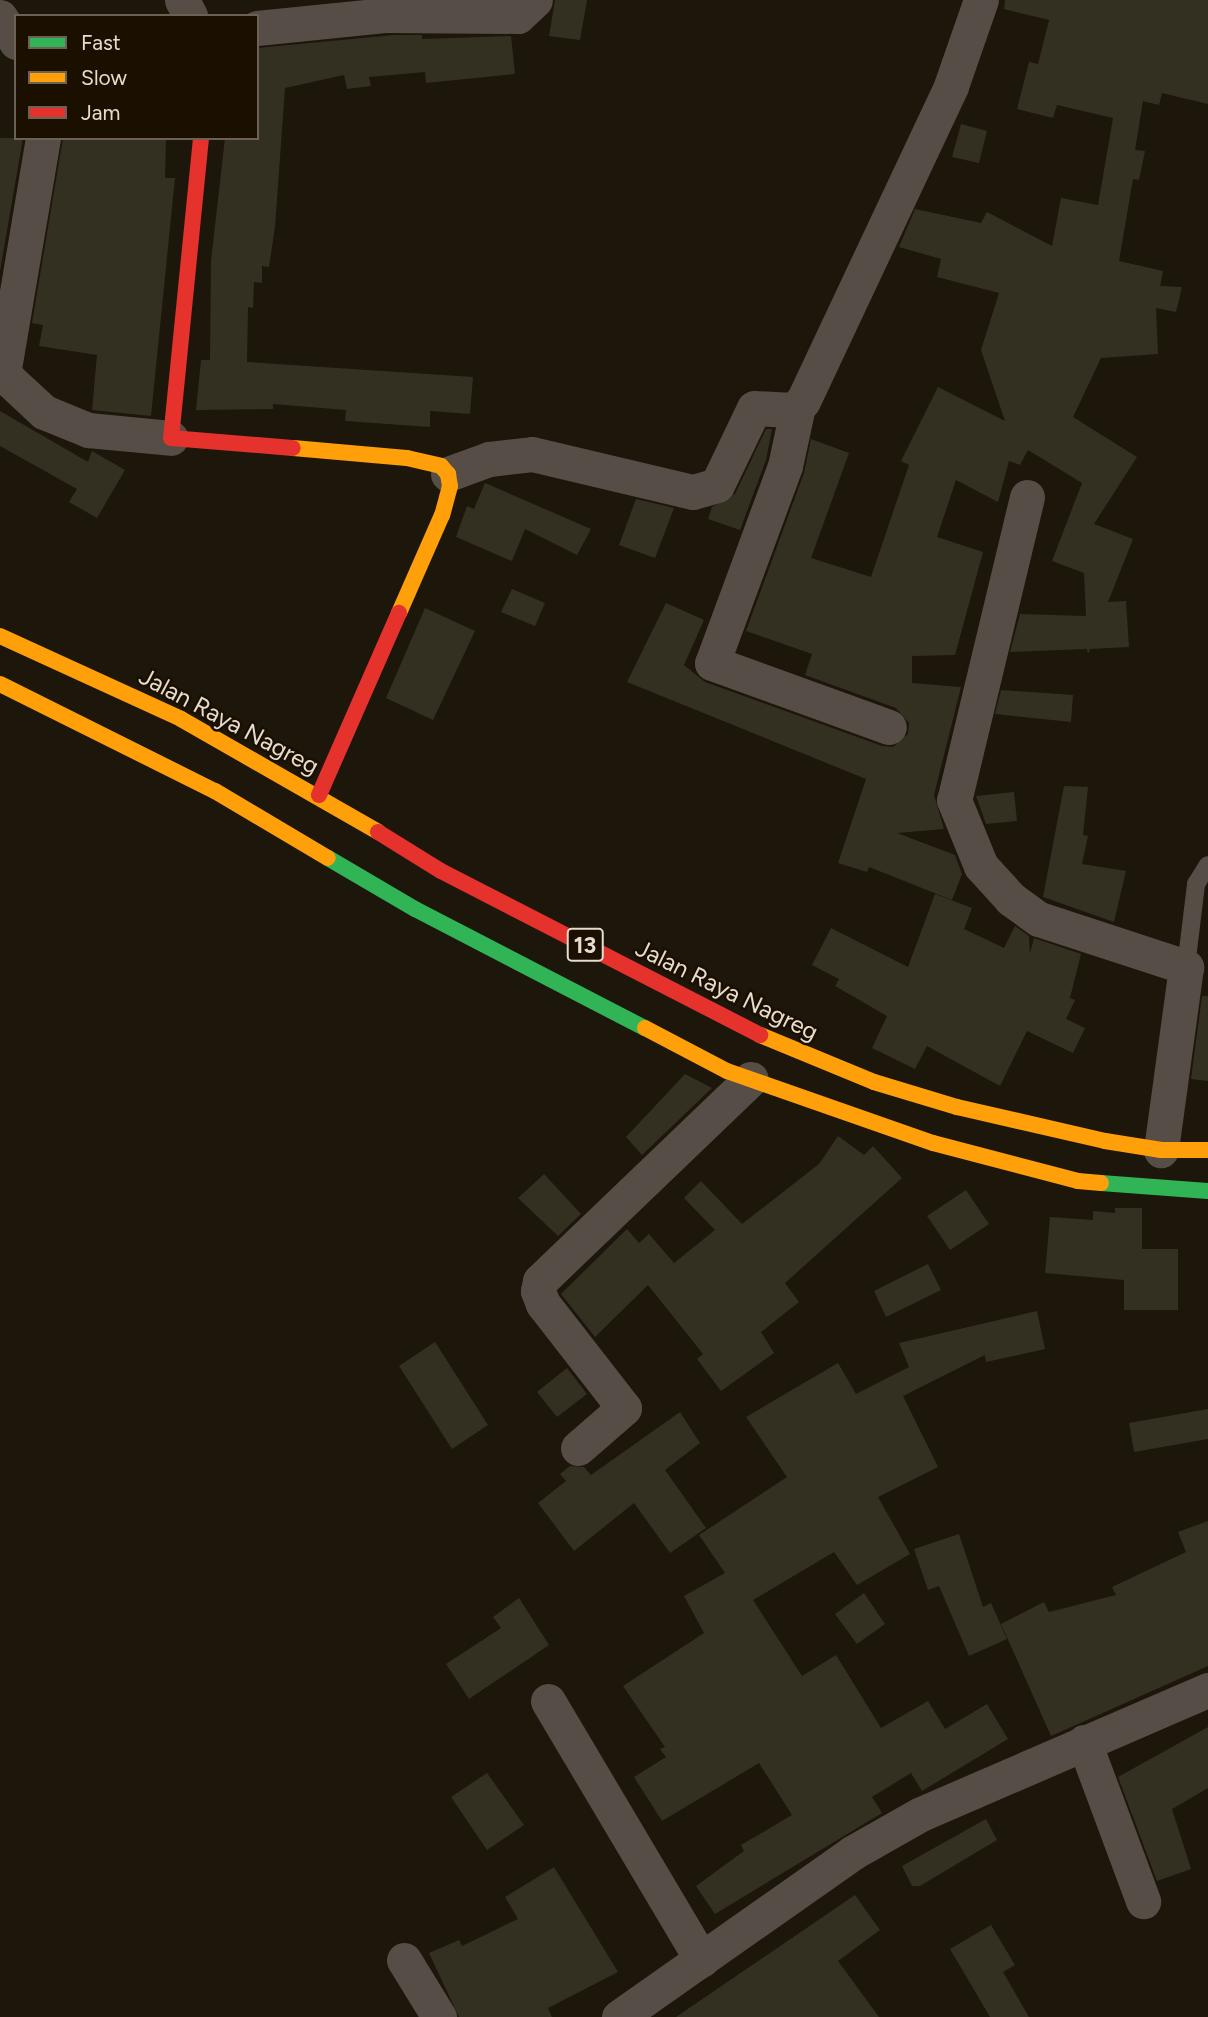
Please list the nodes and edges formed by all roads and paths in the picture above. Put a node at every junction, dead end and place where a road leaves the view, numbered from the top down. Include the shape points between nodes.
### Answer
1 (535, 0) edge
2 (981, 0) edge
3 (385, 7) edge
4 (0, 17) edge
5 (259, 28) edge
6 (14, 39) edge
7 (43, 140) edge
8 (201, 140) edge
9 (798, 406) junction
10 (171, 438) junction
11 (448, 474) junction
12 (1027, 497) dead end
13 (0, 636) edge
14 (0, 684) edge
15 (889, 727) dead end
16 (319, 795) junction
17 (1208, 865) edge
18 (1186, 967) junction
19 (751, 1079) junction
20 (1161, 1150) junction
21 (1208, 1150) edge
22 (1208, 1191) edge
23 (578, 1448) dead end
24 (1208, 1690) edge
25 (548, 1701) dead end
26 (1084, 1742) junction
27 (1143, 1901) dead end
28 (404, 1960) dead end
29 (702, 1960) junction
30 (439, 2017) edge
31 (619, 2017) edge

1 - 3 street via 518,16
2 - 9 street via 951,86 878,247
3 - 5 street
4 - 6 street
7 - 10 street via 3,374 44,412 88,430
8 - 10 main road
9 - 11 street via 778,411 754,408 723,474 705,491 532,454 489,459
9 - 15 street via 785,466 712,663
10 - 11 main road via 407,458 441,466
11 - 16 main road via 450,486 442,515
12 - 18 street via 954,800 958,817 981,866 1011,899 1039,919
13 - 16 main road, Jalan Raya Nagreg / 13 via 181,719
14 - 19 main road, 13 via 215,791 415,909
16 - 20 main road, Jalan Raya Nagreg / 13 via 441,871 781,1046 874,1082 957,1107
17 - 18 lane via 1196,884
18 - 20 street
19 - 22 main road, 13 via 933,1143 1054,1175 1153,1190
19 - 23 street via 540,1280 543,1304 624,1408
20 - 21 main road, Jalan Raya Nagreg / 13
24 - 26 street
25 - 29 street
26 - 27 street
26 - 29 street via 958,1794 852,1853
28 - 30 street
29 - 31 street

